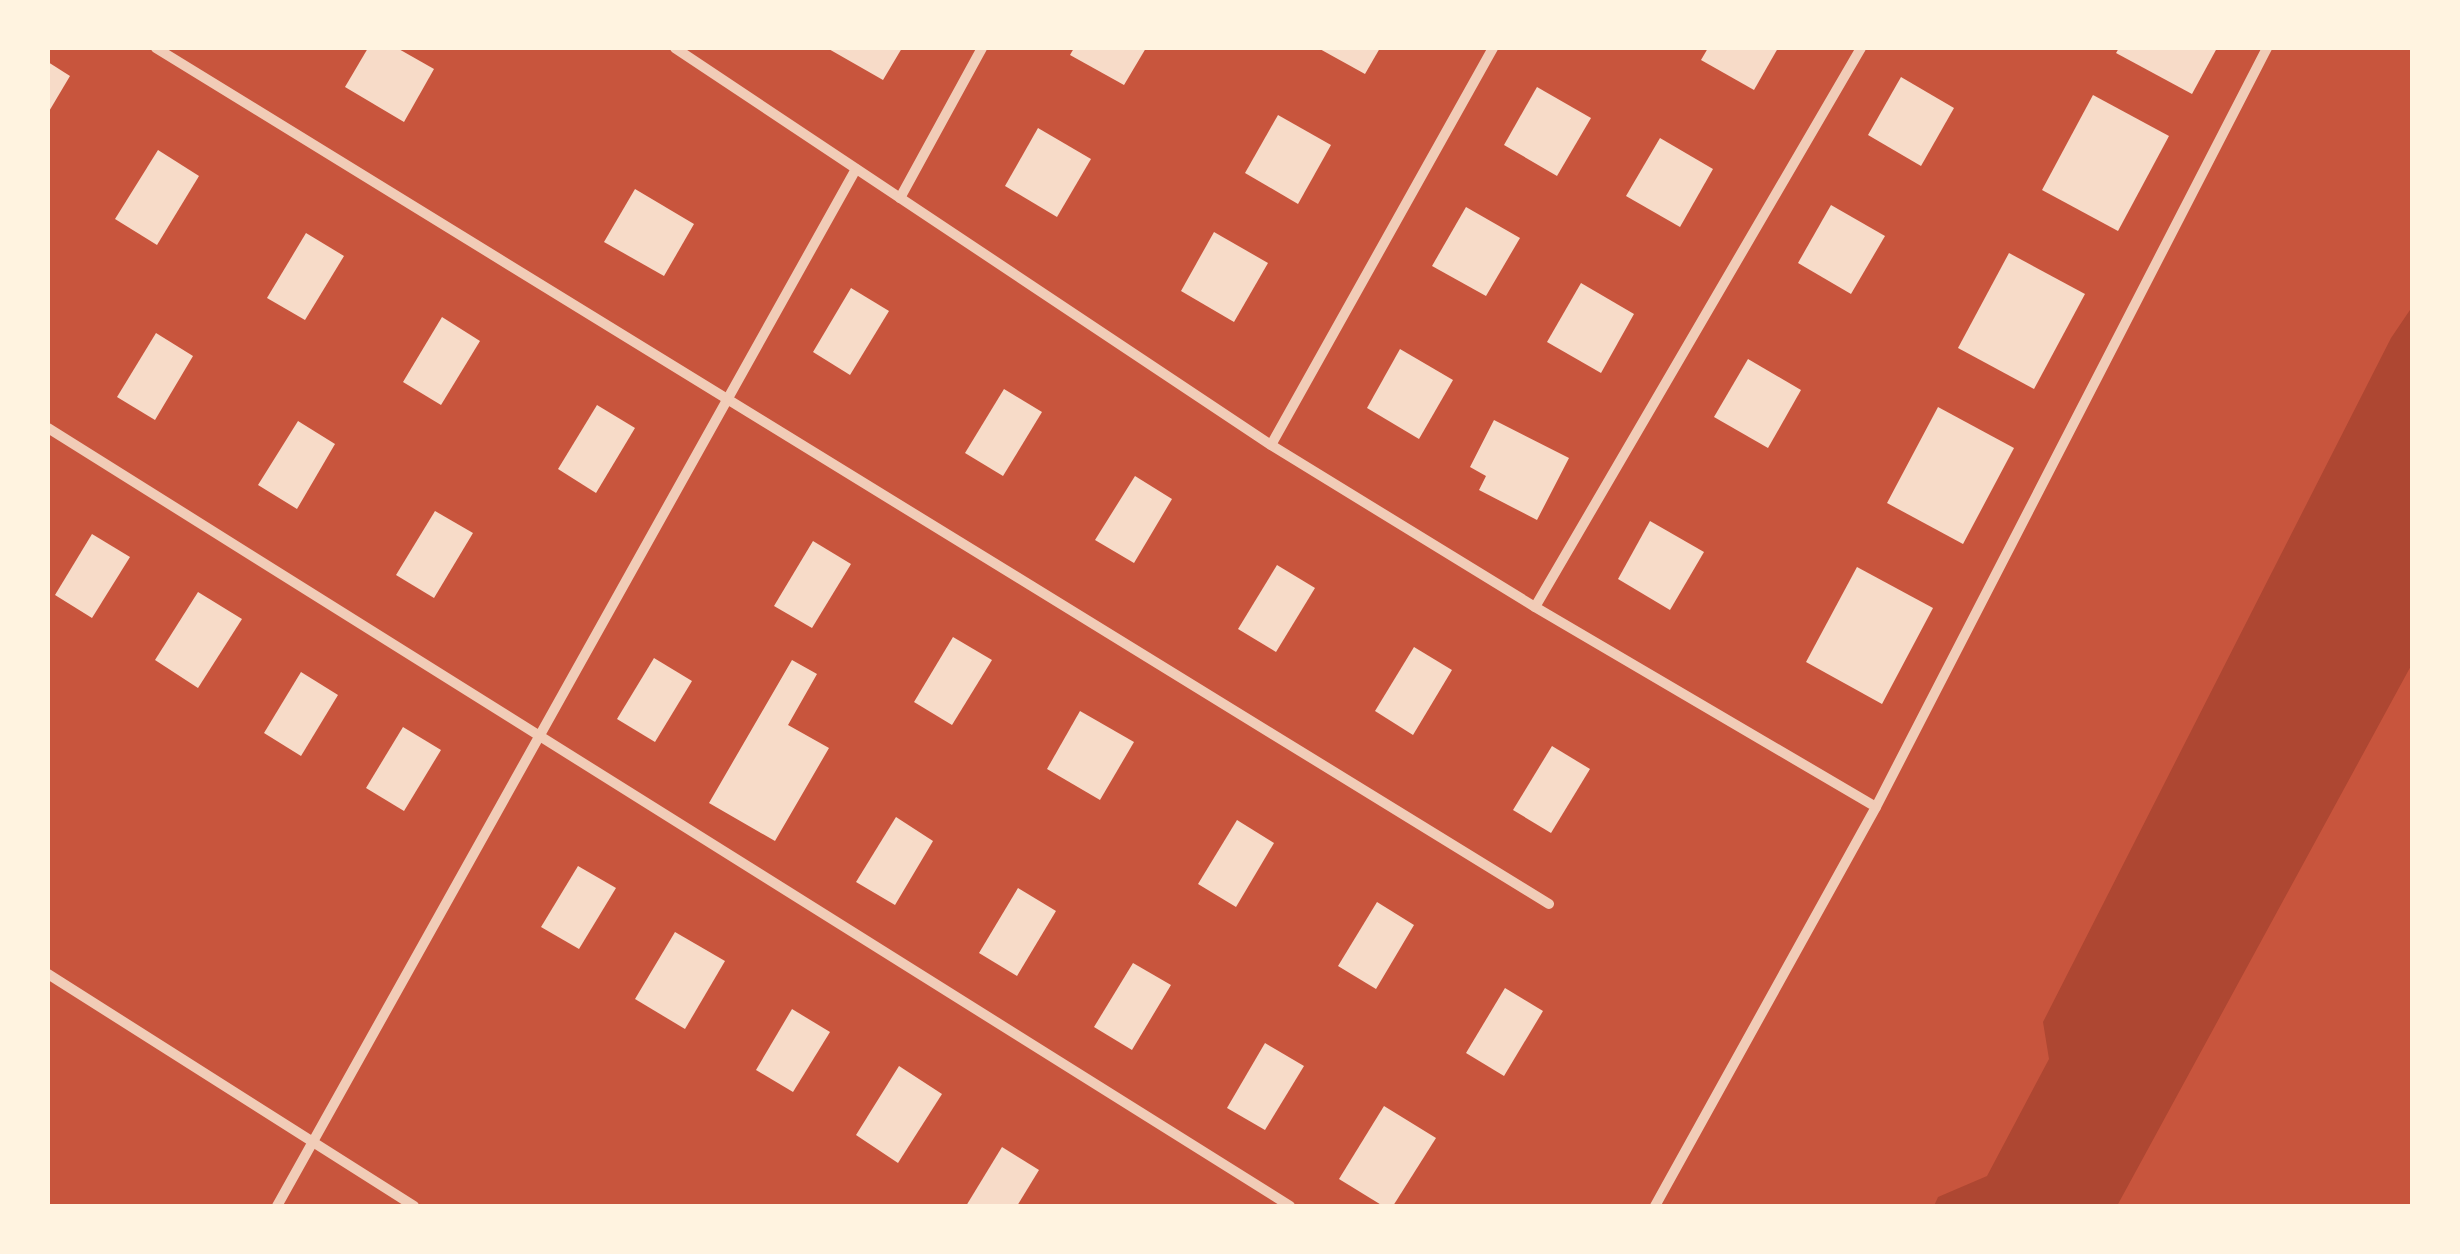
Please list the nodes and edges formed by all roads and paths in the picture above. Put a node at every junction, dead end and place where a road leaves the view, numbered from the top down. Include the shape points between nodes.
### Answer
1 (156, 48) edge
2 (676, 48) edge
3 (982, 48) edge
4 (1493, 48) edge
5 (1861, 48) edge
6 (2268, 48) edge
7 (856, 169) junction
8 (900, 198) junction
9 (730, 400) junction
10 (48, 428) edge
11 (1271, 446) junction
12 (1535, 606) junction
13 (541, 737) junction
14 (1876, 807) junction
15 (1549, 904) dead end
16 (48, 974) edge
17 (313, 1142) junction
18 (277, 1206) edge
19 (414, 1206) edge
20 (1290, 1206) edge
21 (1655, 1206) edge

1 - 9 street
2 - 7 street
3 - 8 street
4 - 11 street
5 - 12 street
6 - 14 street
7 - 8 street
7 - 9 street
8 - 11 street
9 - 13 street
9 - 15 street
10 - 13 street
11 - 12 street
12 - 14 street
13 - 17 street
13 - 20 street
14 - 21 street
16 - 17 street
17 - 18 street
17 - 19 street

